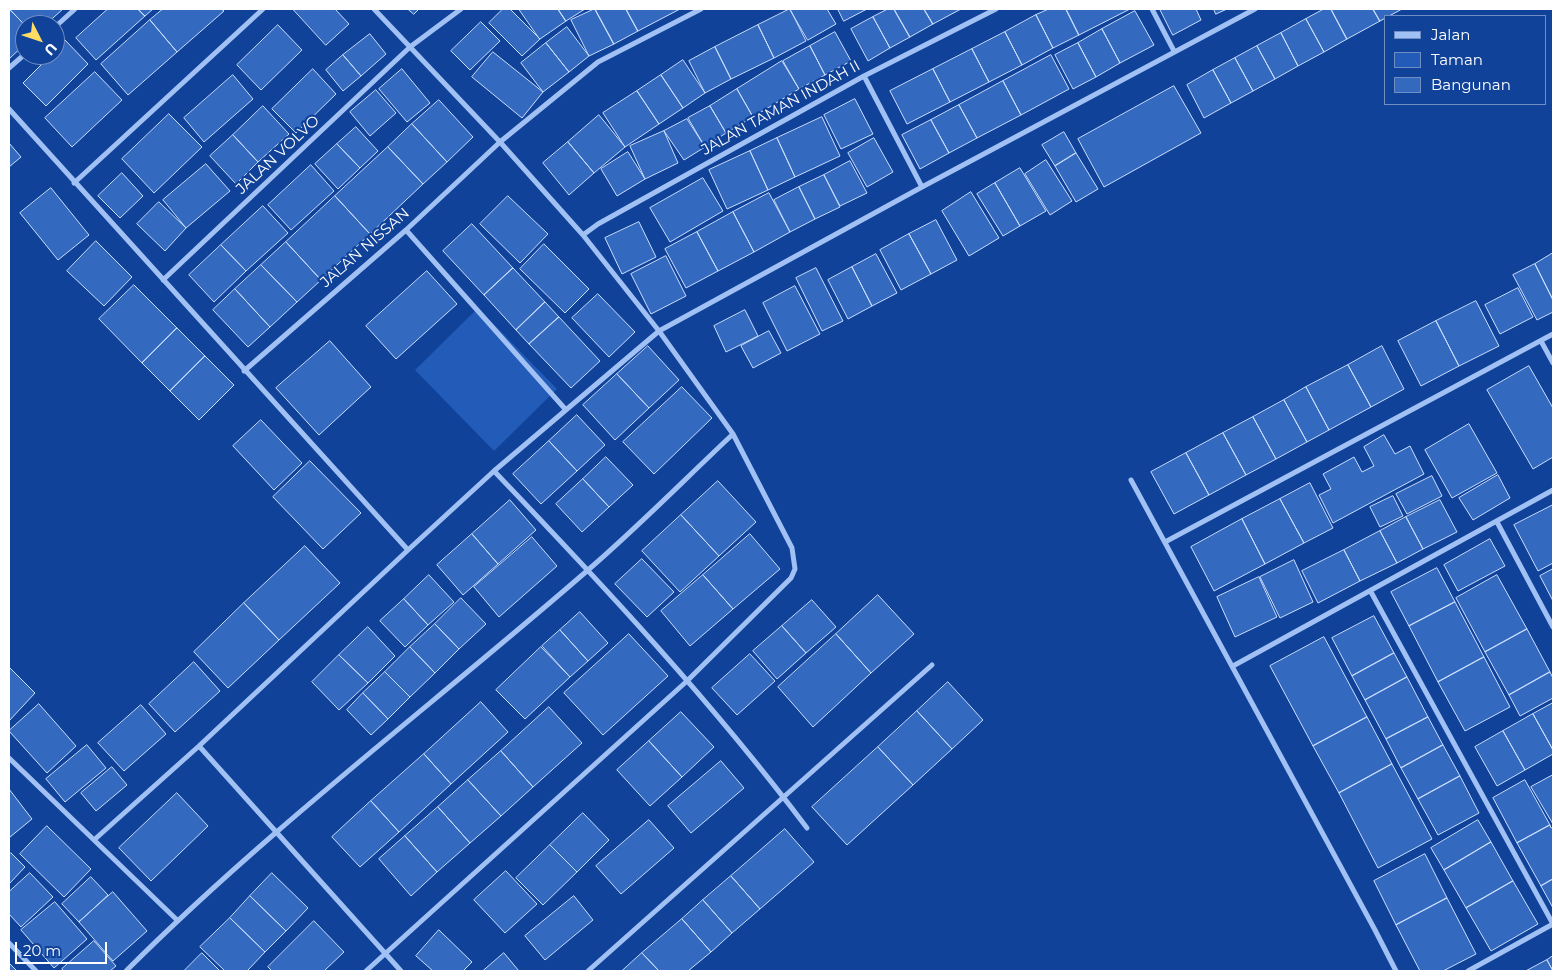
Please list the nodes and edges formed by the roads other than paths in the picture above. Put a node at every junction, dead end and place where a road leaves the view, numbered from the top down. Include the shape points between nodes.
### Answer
1 (75, 9) edge
2 (263, 9) edge
3 (374, 9) edge
4 (461, 9) edge
5 (701, 9) edge
6 (996, 9) edge
7 (1152, 9) edge
8 (1255, 9) edge
9 (65, 18) edge
10 (410, 48) junction
11 (1174, 52) junction
12 (864, 76) junction
13 (9, 110) edge
14 (500, 142) junction
15 (74, 183) junction
16 (922, 187) junction
17 (406, 230) junction
18 (583, 234) junction
19 (163, 280) junction
20 (659, 331) junction
21 (1553, 334) edge
22 (1541, 341) junction
23 (1553, 363) edge
24 (244, 371) junction
25 (566, 410) junction
26 (733, 434) junction
27 (494, 471) junction
28 (1131, 480) dead end
29 (1553, 490) edge
30 (1497, 522) junction
31 (1165, 542) junction
32 (408, 550) junction
33 (588, 570) junction
34 (1371, 592) junction
35 (1553, 627) edge
36 (932, 665) dead end
37 (1233, 666) junction
38 (687, 681) junction
39 (199, 746) junction
40 (9, 758) edge
41 (784, 797) junction
42 (807, 828) dead end
43 (276, 832) junction
44 (94, 840) junction
45 (177, 920) junction
46 (1553, 924) edge
47 (9, 943) edge
48 (386, 954) junction
49 (36, 971) edge
50 (126, 971) edge
51 (366, 971) edge
52 (401, 971) edge
53 (588, 971) edge
54 (1396, 971) edge
55 (1468, 971) edge

1 - 9 street
2 - 15 street
3 - 10 street
4 - 10 street, JALAN VOLVO
5 - 14 street, JALAN NISSAN via 598,62
6 - 12 street, JALAN TAMAN INDAH II
7 - 11 street
8 - 11 street
10 - 14 street
10 - 19 street, JALAN VOLVO
11 - 16 street
12 - 16 street
12 - 18 street, JALAN TAMAN INDAH II
13 - 15 street
14 - 17 street, JALAN NISSAN
14 - 18 street
15 - 19 street
16 - 20 street
17 - 24 street, JALAN NISSAN
17 - 25 street
18 - 20 street
19 - 24 street
20 - 25 street
20 - 26 street
21 - 22 street
22 - 23 street
22 - 31 street
24 - 32 street
25 - 27 street
26 - 33 street
26 - 38 street via 792,548 796,569 783,588
27 - 32 street
27 - 33 street
28 - 31 street
29 - 30 street
30 - 34 street
30 - 35 street
31 - 37 street
32 - 39 street
33 - 38 street
33 - 43 street
34 - 37 street
34 - 46 street
36 - 41 street
37 - 54 street
38 - 41 street
38 - 48 street
39 - 43 street
39 - 44 street
40 - 44 street
41 - 42 street
41 - 53 street
43 - 45 street
43 - 48 street
44 - 45 street
45 - 50 street
46 - 55 street
47 - 49 street
48 - 51 street
48 - 52 street

